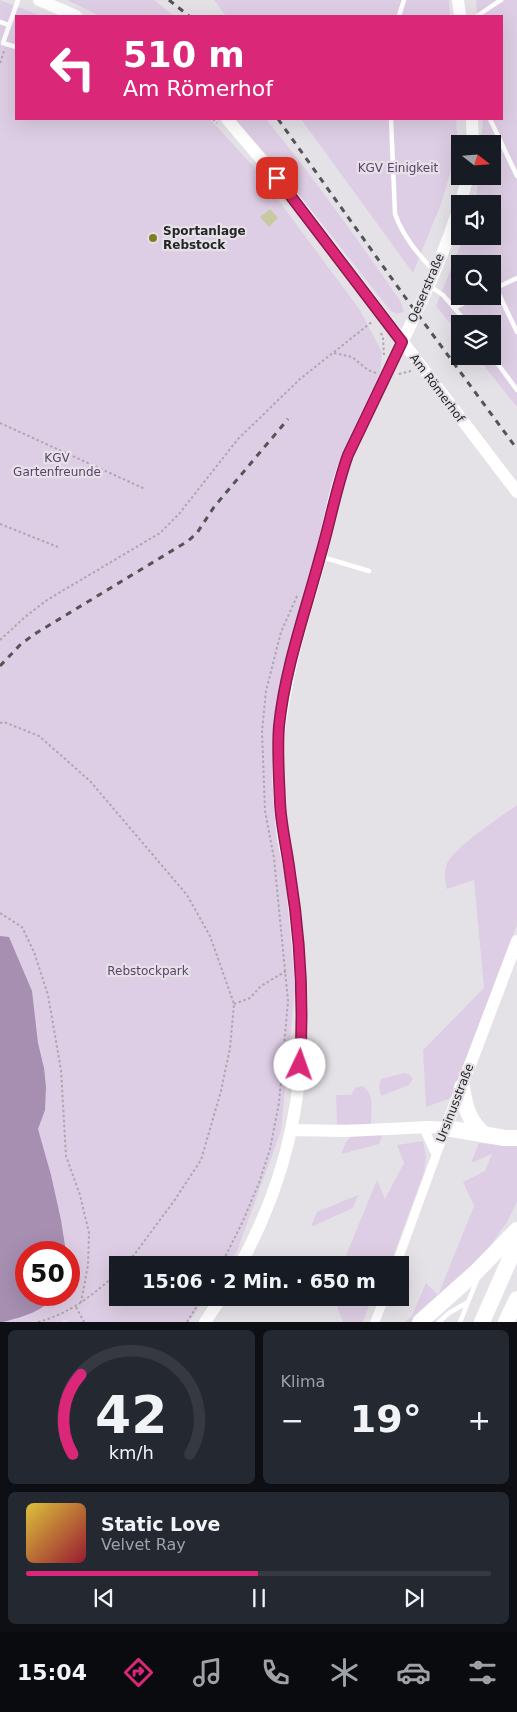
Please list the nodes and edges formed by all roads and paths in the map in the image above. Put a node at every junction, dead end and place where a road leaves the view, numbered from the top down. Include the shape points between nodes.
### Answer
1 (18, 0) edge
2 (39, 0) edge
3 (404, 0) edge
4 (458, 0) edge
5 (502, 0) edge
6 (74, 15) edge
7 (399, 15) edge
8 (460, 15) edge
9 (479, 15) edge
10 (0, 22) edge
11 (9, 25) junction
12 (7, 44) junction
13 (15, 48) edge
14 (0, 63) edge
15 (228, 120) edge
16 (391, 120) edge
17 (472, 120) edge
18 (490, 120) edge
19 (473, 135) edge
20 (517, 176) edge
21 (465, 185) edge
22 (434, 271) junction
23 (517, 278) edge
24 (428, 285) junction
25 (501, 286) edge
26 (501, 302) edge
27 (460, 305) edge
28 (454, 308) junction
29 (460, 315) edge
30 (375, 320) dead end
31 (517, 332) edge
32 (402, 342) junction
33 (334, 353) junction
34 (499, 365) edge
35 (385, 376) junction
36 (517, 390) edge
37 (0, 423) edge
38 (146, 489) dead end
39 (517, 492) edge
40 (0, 524) edge
41 (58, 547) dead end
42 (321, 556) junction
43 (369, 572) dead end
44 (0, 640) edge
45 (0, 722) edge
46 (0, 914) edge
47 (517, 942) edge
48 (292, 970) dead end
49 (286, 971) junction
50 (234, 1004) junction
51 (462, 1087) junction
52 (410, 1129) junction
53 (292, 1130) junction
54 (426, 1133) junction
55 (490, 1136) junction
56 (517, 1138) edge
57 (441, 1141) junction
58 (517, 1230) edge
59 (517, 1243) edge
60 (133, 1256) edge
61 (226, 1256) edge
62 (245, 1256) edge
63 (399, 1256) edge
64 (487, 1261) junction
65 (109, 1280) edge
66 (517, 1299) edge
67 (81, 1302) junction
68 (468, 1302) junction
69 (197, 1306) edge
70 (216, 1306) edge
71 (381, 1306) edge
72 (76, 1307) junction
73 (38, 1322) edge
74 (84, 1322) edge
75 (186, 1322) edge
76 (206, 1322) edge
77 (375, 1322) edge
78 (420, 1322) edge
79 (439, 1322) edge
80 (460, 1322) edge
81 (482, 1322) edge
82 (506, 1322) edge

1 - 11 lane
2 - 6 main road
3 - 7 lane
4 - 8 main road
5 - 9 lane
10 - 11 lane
11 - 12 lane via 3,43
12 - 13 lane
12 - 14 path
15 - 32 main road, Am Römerhof via 288,191
16 - 22 lane via 395,214 415,250
17 - 19 main road
18 - 20 lane
21 - 22 main road, Oeserstraße
22 - 24 main road, Oeserstraße
23 - 25 lane
24 - 28 lane
24 - 32 main road, Oeserstraße
26 - 31 lane
27 - 28 lane
28 - 29 lane
30 - 33 path
32 - 35 main road, Oeserstraße
32 - 39 main road, Am Römerhof
33 - 35 path via 352,357 368,370
33 - 44 path via 300,379 238,439 160,533 47,600
34 - 36 lane
35 - 42 main road, Oeserstraße via 346,462
37 - 38 path
40 - 41 path
42 - 43 lane
42 - 53 main road, Oeserstraße via 296,641 279,726 280,803 300,969 302,1026
45 - 50 path via 39,736 90,781 186,895 210,936
46 - 67 path via 22,927 48,995 61,1070 66,1156 89,1233 88,1265
47 - 51 main road, Ursinusstraße
48 - 49 path
49 - 50 path via 261,986 250,998
49 - 61 path via 288,1001 274,1134 259,1183
50 - 60 path via 230,1048 221,1091 201,1160
51 - 55 highway via 469,1116
51 - 57 main road, Ursinusstraße
52 - 53 main road
52 - 54 main road
52 - 57 main road via 429,1127
53 - 62 main road, Oeserstraße via 267,1209
54 - 57 street
54 - 57 main road via 437,1133
55 - 56 highway
55 - 57 highway
57 - 63 street, Ursinusstraße
58 - 64 highway
59 - 81 highway
64 - 68 lane
64 - 78 highway
65 - 67 path
66 - 82 highway
67 - 72 path
68 - 79 lane
68 - 80 lane
69 - 75 path
70 - 76 main road
71 - 77 street
72 - 73 path
72 - 74 path

